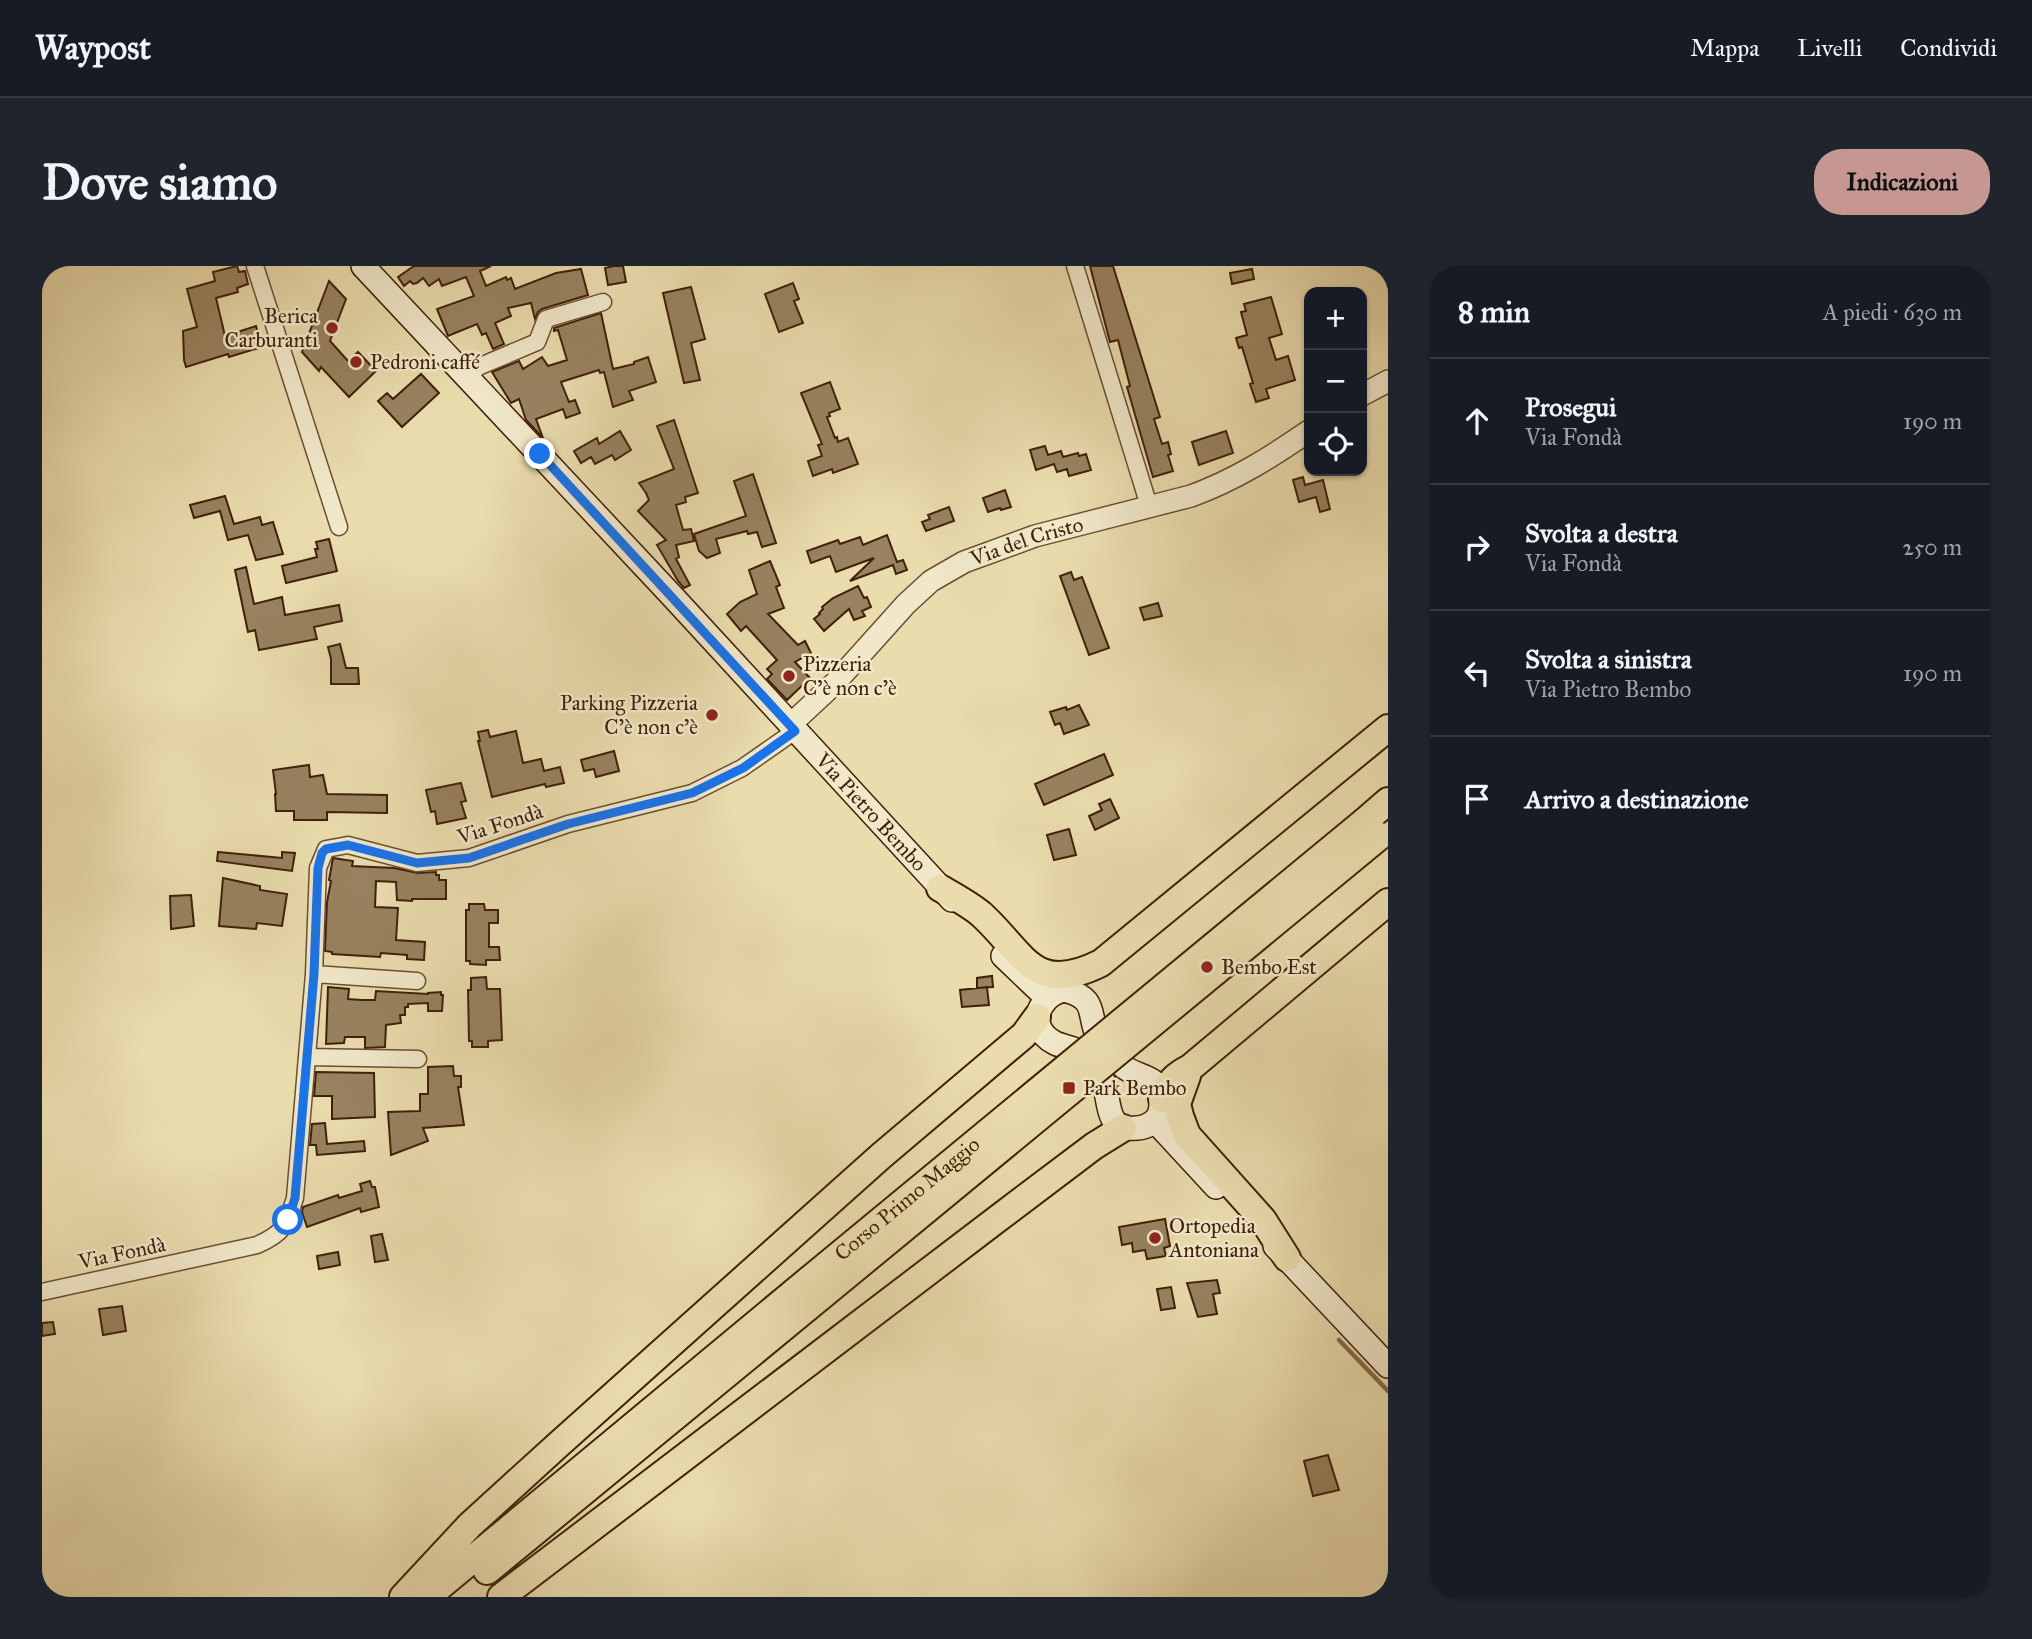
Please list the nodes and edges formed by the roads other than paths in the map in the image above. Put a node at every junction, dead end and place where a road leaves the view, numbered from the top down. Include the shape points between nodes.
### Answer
1 (255, 266) edge
2 (363, 266) edge
3 (1075, 266) edge
4 (603, 302) dead end
5 (468, 377) junction
6 (1388, 382) edge
7 (1367, 392) edge
8 (1304, 434) edge
9 (1149, 506) junction
10 (339, 527) dead end
11 (793, 728) junction
12 (1388, 728) edge
13 (1388, 801) edge
14 (1378, 828) edge
15 (940, 888) junction
16 (1388, 902) edge
17 (1101, 963) junction
18 (314, 974) junction
19 (417, 981) dead end
20 (1073, 992) junction
21 (1042, 1007) junction
22 (307, 1057) junction
23 (418, 1059) dead end
24 (1191, 1068) junction
25 (1158, 1110) junction
26 (1123, 1128) junction
27 (1287, 1258) junction
28 (817, 1286) junction
29 (42, 1292) edge
30 (1388, 1366) edge
31 (403, 1597) edge
32 (427, 1597) edge
33 (455, 1597) edge
34 (500, 1597) edge

1 - 10 street
2 - 5 main road, Via Pietro Bembo
3 - 9 street
4 - 5 street via 545,319 537,342 478,367
5 - 11 main road, Via Pietro Bembo
6 - 7 street
8 - 9 street, Via del Cristo via 1234,478 1191,496
9 - 11 street, Via del Cristo via 1035,536 964,562 931,582 905,604
11 - 15 main road, Via Pietro Bembo
11 - 18 street, Via Fondà via 743,768 692,793 568,824 469,858 417,863 348,845 326,849 318,868
12 - 17 highway
13 - 14 highway, Corso Primo Maggio
14 - 28 highway, Corso Primo Maggio, bridge
15 - 17 highway via 980,914 1034,969 1056,976
15 - 21 main road, Via Pietro Bembo
16 - 24 highway
17 - 20 highway via 1091,980
18 - 19 street
18 - 22 street, Via Fondà
20 - 21 main road via 1057,992
20 - 25 main road via 1088,1002 1098,1037 1122,1066 1158,1087
21 - 26 main road, Via Pietro Bembo via 1038,1026 1047,1038 1081,1053 1101,1077 1109,1112
21 - 31 highway via 1024,1035 881,1156 495,1502
22 - 23 street
22 - 29 street, Via Fondà via 295,1198 276,1237
24 - 25 highway via 1165,1089
24 - 27 highway via 1177,1104 1187,1135 1263,1220
25 - 26 main road via 1139,1129
25 - 27 main road via 1223,1194
26 - 34 highway
27 - 30 main road
28 - 32 highway, Corso Primo Maggio
28 - 33 highway, Corso Primo Maggio

